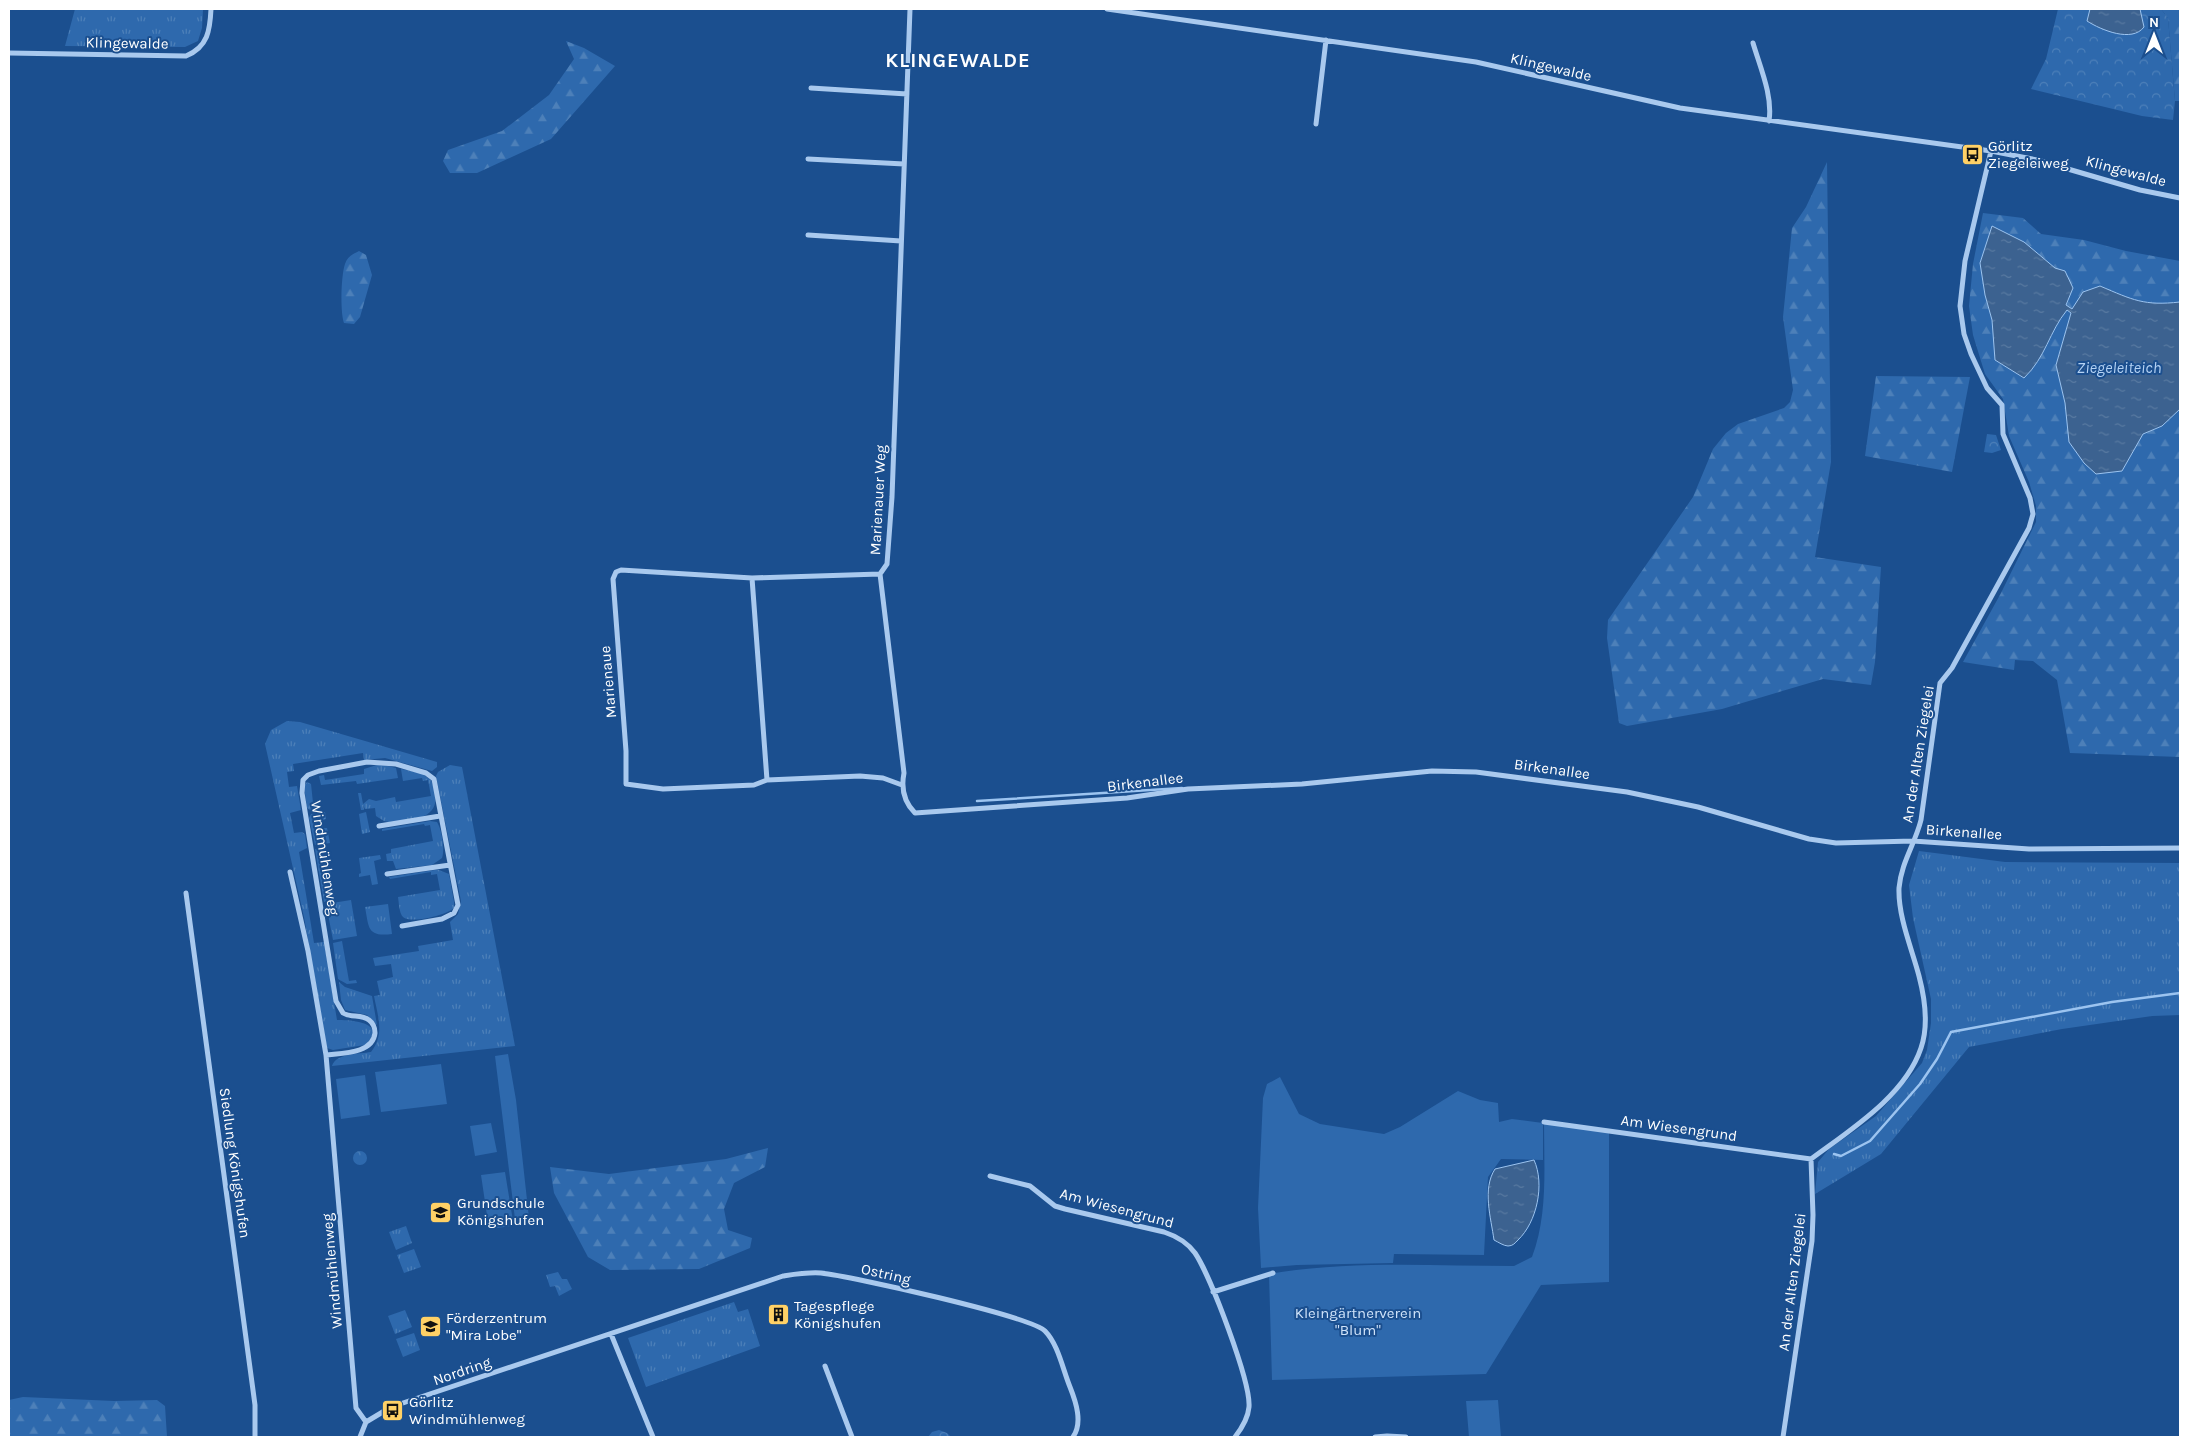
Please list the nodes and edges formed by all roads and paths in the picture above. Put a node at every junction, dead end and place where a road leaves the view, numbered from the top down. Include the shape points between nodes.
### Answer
1 (211, 9) edge
2 (910, 9) edge
3 (1107, 9) edge
4 (1326, 40) junction
5 (1753, 43) dead end
6 (9, 53) edge
7 (811, 88) dead end
8 (907, 94) junction
9 (1769, 121) junction
10 (1316, 124) dead end
11 (1991, 151) junction
12 (808, 159) dead end
13 (904, 164) junction
14 (2180, 198) edge
15 (808, 235) dead end
16 (901, 241) junction
17 (880, 574) junction
18 (752, 578) junction
19 (767, 780) junction
20 (902, 785) junction
21 (915, 812) joint
22 (440, 816) junction
23 (379, 826) dead end
24 (1913, 841) junction
25 (2180, 848) edge
26 (450, 865) junction
27 (290, 872) dead end
28 (387, 874) dead end
29 (186, 893) dead end
30 (402, 926) dead end
31 (326, 1055) junction
32 (1544, 1122) dead end
33 (1811, 1159) junction
34 (990, 1176) dead end
35 (1273, 1273) dead end
36 (1214, 1292) junction
37 (612, 1334) junction
38 (825, 1366) dead end
39 (366, 1422) junction
40 (255, 1437) edge
41 (360, 1437) edge
42 (653, 1437) edge
43 (852, 1437) edge
44 (1073, 1437) edge
45 (1235, 1437) edge
46 (1375, 1437) edge
47 (1406, 1437) edge
48 (1783, 1437) edge

1 - 6 street, Klingewalde via 205,41 195,53 186,56
2 - 8 street, Marienauer Weg
3 - 4 street, Klingewalde
4 - 9 street, Klingewalde via 1476,62 1680,108
4 - 10 street
5 - 9 street via 1764,78
7 - 8 street
8 - 13 street, Marienauer Weg
9 - 11 street, Klingewalde
11 - 14 street, Klingewalde
11 - 24 street, An der Alten Ziegelei via 1966,260 1960,306 1964,334 1987,388 2002,405 2003,434 2030,498 2033,514 2029,528 1957,659 1940,683 1921,820
12 - 13 street
13 - 16 street, Marienauer Weg
15 - 16 street
16 - 17 street, Marienauer Weg via 892,497 887,564
17 - 18 street, Marienaue
17 - 20 street, Marienauer Weg via 904,773
18 - 19 street
18 - 19 street, Marienaue via 621,570 613,576 626,784 663,789 754,785
19 - 20 street, Marienaue via 860,776 883,778
20 - 21 street, Marienauer Weg via 908,805
21 - 24 street, Birkenallee via 1127,798 1188,788 1302,784 1458,771 1627,792 1698,807 1809,839 1842,843
22 - 23 street
22 - 26 street, Windmühlenweg
22 - 31 street, Windmühlenweg via 434,779 426,773 396,764 367,762 319,771 304,780 302,793 336,1001 343,1013 365,1018 374,1024 375,1030 367,1047
24 - 25 street, Birkenallee via 2029,849
24 - 33 street, An der Alten Ziegelei via 1903,863 1899,890 1924,998 1921,1047 1906,1076 1872,1114
26 - 28 street
26 - 30 street, Windmühlenweg via 458,899 454,913 442,919
27 - 31 street, Windmühlenweg
29 - 40 street, Siedlung Königshufen via 255,1405
31 - 39 street, Windmühlenweg via 356,1408
32 - 33 street, Am Wiesengrund
33 - 48 street, An der Alten Ziegelei via 1812,1241
34 - 36 street, Am Wiesengrund via 1030,1186 1055,1206 1175,1236 1194,1251
35 - 36 street
36 - 45 street, Am Wiesengrund via 1248,1385 1247,1418
37 - 39 street, Nordring via 391,1407
37 - 42 street
37 - 44 street, Ostring via 783,1276 813,1273 846,1277 980,1309 1044,1330 1052,1342 1076,1403 1078,1430
38 - 43 street
39 - 41 street
46 - 47 street

